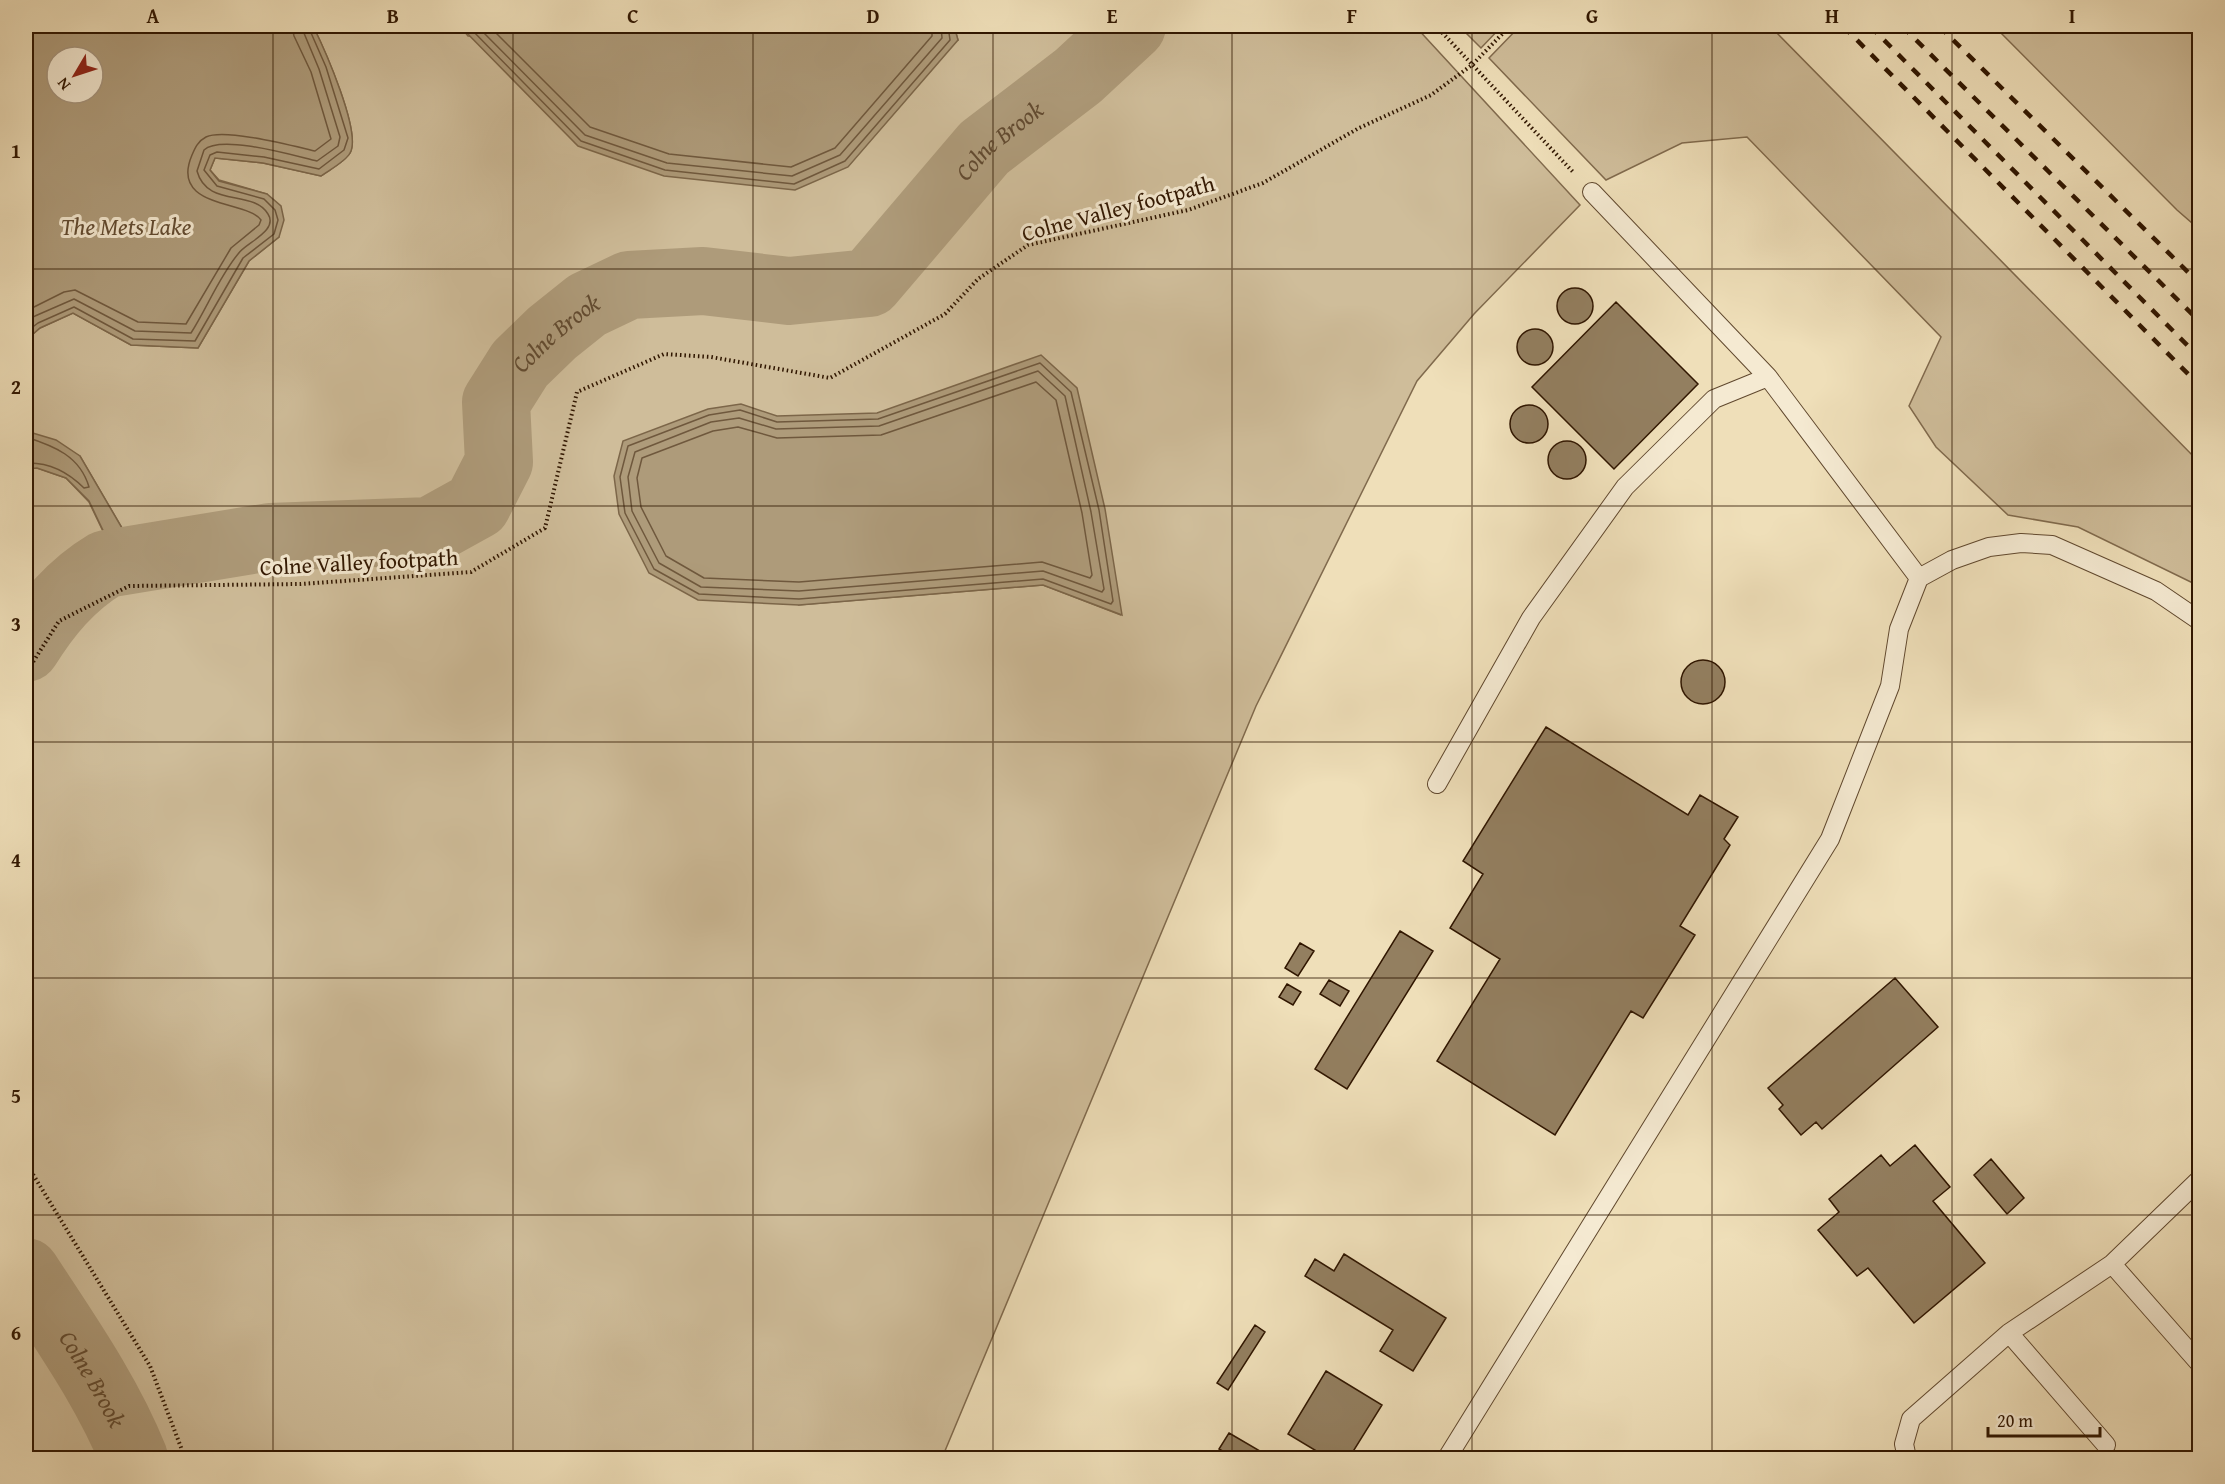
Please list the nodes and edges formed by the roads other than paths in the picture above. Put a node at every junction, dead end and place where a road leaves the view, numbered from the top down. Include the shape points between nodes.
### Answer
1 (1592, 192) road end
2 (1768, 377) junction
3 (1919, 578) junction
4 (2199, 621) edge
5 (1437, 783) dead end
6 (2199, 1179) edge
7 (2112, 1264) junction
8 (2009, 1333) junction
9 (2199, 1364) edge
10 (2106, 1445) dead end
11 (1447, 1458) edge
12 (1907, 1458) edge

1 - 2 lane
2 - 3 lane
2 - 5 lane via 1714,399 1625,487 1531,618
3 - 4 lane via 1952,560 1989,547 2052,545 2156,591
3 - 11 lane via 1899,629 1890,686 1830,839
6 - 7 lane
7 - 8 lane
7 - 9 lane
8 - 10 lane
8 - 12 lane via 1911,1419 1904,1444

